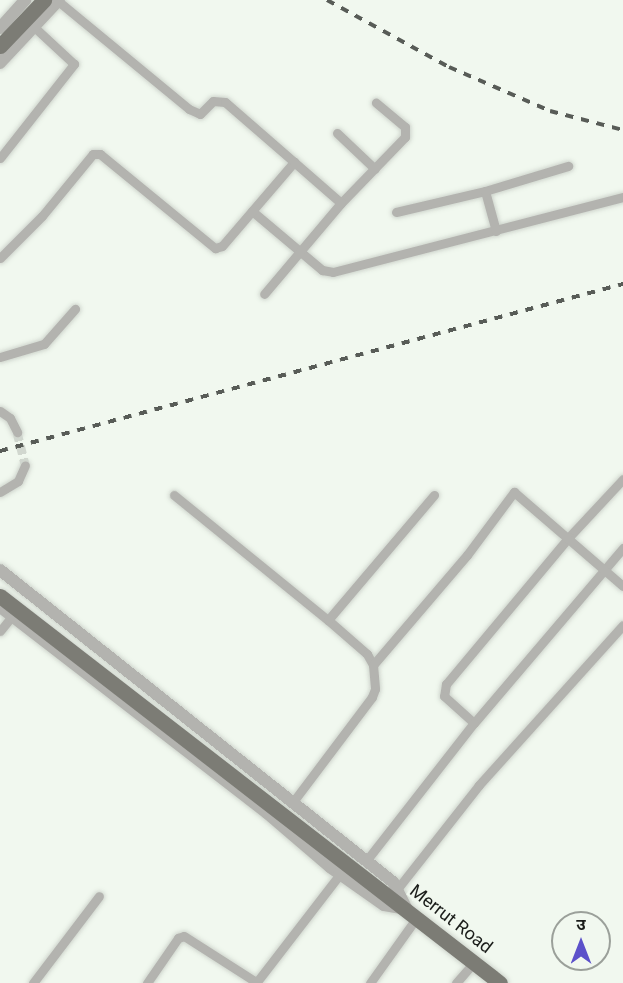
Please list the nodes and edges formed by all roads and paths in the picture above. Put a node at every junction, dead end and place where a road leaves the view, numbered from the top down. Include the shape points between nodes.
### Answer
1 (25, 0) edge
2 (54, 0) edge
3 (34, 27) junction
4 (0, 28) edge
5 (0, 46) edge
6 (0, 63) edge
7 (376, 103) dead end
8 (337, 133) dead end
9 (0, 158) edge
10 (294, 162) junction
11 (568, 166) dead end
12 (375, 169) junction
13 (485, 191) junction
14 (623, 196) edge
15 (341, 202) junction
16 (252, 211) junction
17 (396, 212) dead end
18 (496, 231) junction
19 (300, 251) junction
20 (0, 258) edge
21 (264, 294) dead end
22 (75, 309) dead end
23 (1, 356) edge
24 (0, 411) edge
25 (16, 432) tunnel mouth
26 (25, 465) dead end
27 (623, 479) edge
28 (0, 492) edge
29 (174, 495) dead end
30 (434, 495) dead end
31 (569, 537) junction
32 (623, 548) edge
33 (604, 569) junction
34 (0, 570) edge
35 (623, 586) edge
36 (0, 596) edge
37 (0, 607) edge
38 (12, 616) junction
39 (328, 620) junction
40 (623, 625) edge
41 (0, 631) edge
42 (372, 665) junction
43 (474, 723) junction
44 (293, 802) junction
45 (366, 861) junction
46 (340, 874) junction
47 (398, 888) junction
48 (99, 896) dead end
49 (412, 913) junction
50 (474, 962) junction
51 (33, 983) edge
52 (147, 983) edge
53 (256, 983) edge
54 (370, 983) edge
55 (456, 983) edge
56 (500, 983) edge

1 - 4 street
2 - 3 street
2 - 5 main road
2 - 10 street via 189,109 200,114 213,101 225,102
3 - 6 street
3 - 9 street via 74,64
7 - 12 street via 406,132
8 - 12 street
10 - 15 street
10 - 16 street
11 - 13 street
12 - 15 street
13 - 17 street
13 - 18 street
14 - 18 street
15 - 19 street
16 - 19 street
16 - 20 street via 222,246 210,246 100,154 93,154 42,216
18 - 19 street via 333,272 322,270
19 - 21 street
22 - 23 street via 44,344
24 - 25 street via 10,418
26 - 28 street via 18,481
27 - 31 street
29 - 39 street
30 - 39 street
31 - 33 street
31 - 42 street via 514,492 467,555
31 - 43 street via 446,684 444,696
32 - 33 street
33 - 35 street
33 - 43 street
34 - 44 street
36 - 49 main road, Merrut Road
37 - 38 street
38 - 41 street
38 - 46 street
39 - 42 street via 367,654
40 - 47 street via 479,784
42 - 44 street via 372,697
43 - 45 street
44 - 45 street
45 - 47 street
46 - 49 street via 384,905
46 - 53 street
47 - 49 street
48 - 51 street
49 - 50 main road, Merrut Road
49 - 54 street
50 - 55 street
50 - 56 main road, Merrut Road
52 - 53 street via 178,938 184,936

